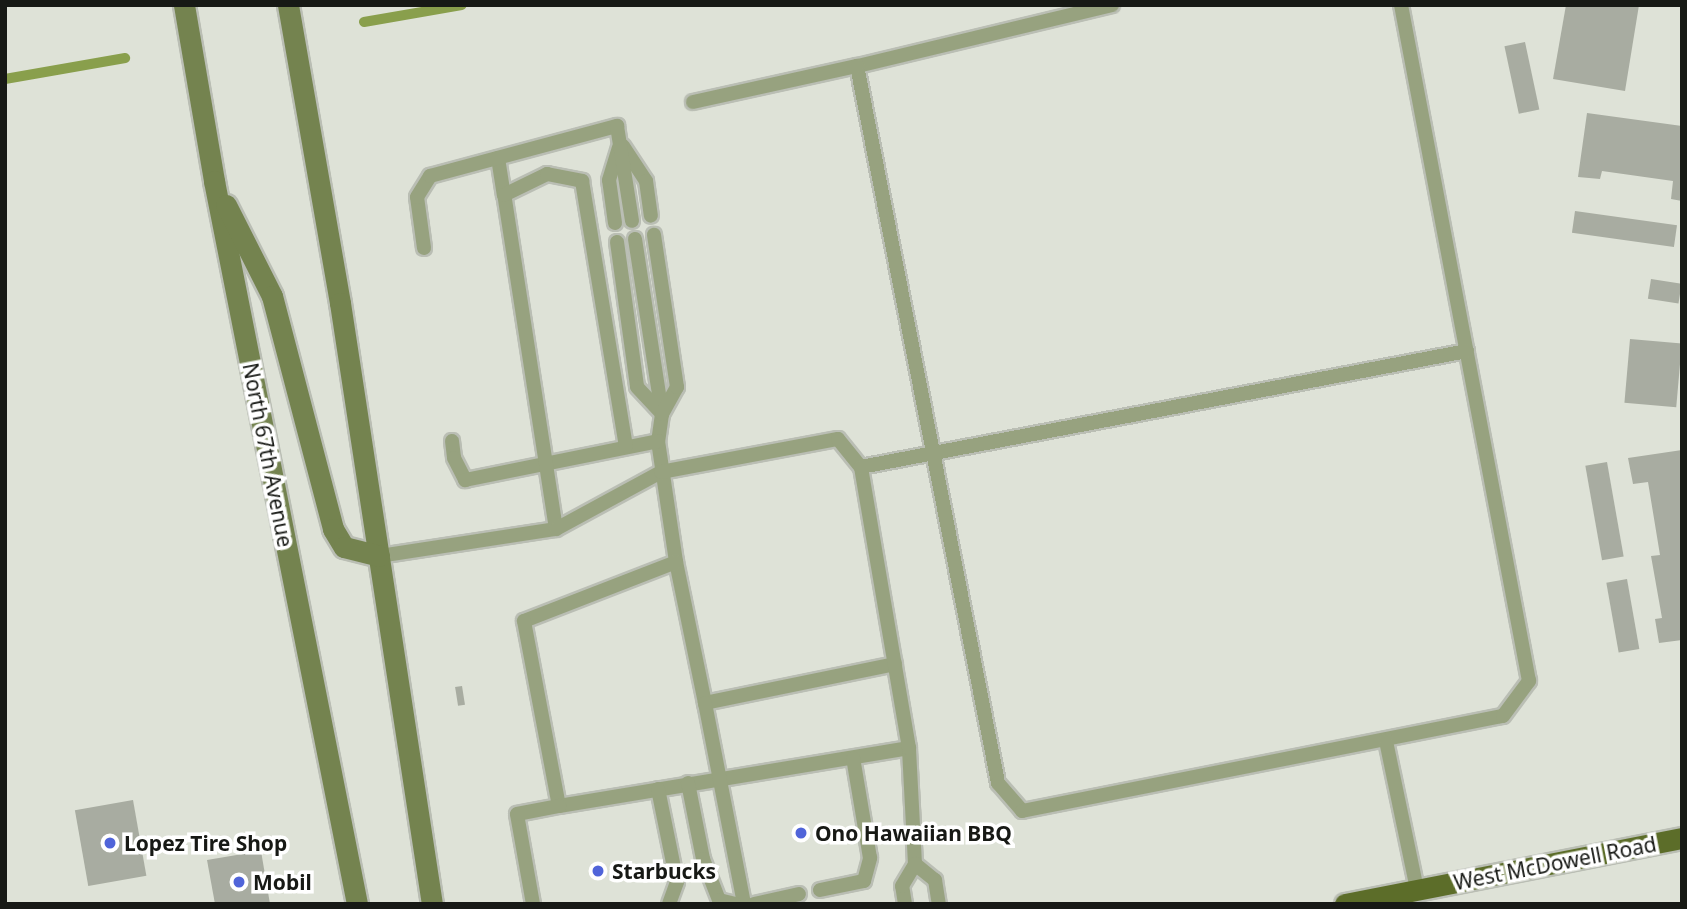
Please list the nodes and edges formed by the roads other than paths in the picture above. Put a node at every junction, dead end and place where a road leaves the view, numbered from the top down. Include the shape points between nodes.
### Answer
1 (184, 5) edge
2 (288, 5) edge
3 (1112, 5) edge
4 (1401, 5) edge
5 (857, 66) junction
6 (693, 102) dead end
7 (620, 142) junction
8 (498, 158) junction
9 (214, 181) junction
10 (504, 194) junction
11 (651, 216) dead end
12 (632, 220) dead end
13 (615, 223) dead end
14 (654, 235) dead end
15 (635, 239) dead end
16 (617, 242) dead end
17 (424, 248) dead end
18 (1467, 351) junction
19 (662, 414) junction
20 (452, 441) dead end
21 (657, 441) junction
22 (626, 446) junction
23 (933, 450) junction
24 (546, 463) junction
25 (861, 467) junction
26 (661, 472) junction
27 (556, 529) junction
28 (379, 556) junction
29 (676, 562) junction
30 (895, 664) junction
31 (705, 703) junction
32 (1386, 741) junction
33 (909, 748) junction
34 (853, 758) junction
35 (719, 779) junction
36 (688, 783) junction
37 (658, 789) junction
38 (559, 806) junction
39 (1682, 838) edge
40 (915, 864) junction
41 (820, 890) dead end
42 (1417, 890) junction
43 (799, 894) dead end
44 (358, 904) edge
45 (432, 904) edge
46 (533, 904) edge
47 (669, 904) edge
48 (735, 904) edge
49 (744, 904) edge
50 (754, 904) edge
51 (905, 904) edge
52 (939, 904) edge
53 (1345, 904) edge

1 - 9 main road, North 67th Avenue
2 - 28 main road
3 - 5 lane
4 - 18 lane
5 - 6 lane
5 - 23 lane
7 - 8 lane via 617,126
7 - 11 lane via 646,181
7 - 12 lane
7 - 13 lane via 609,180
8 - 10 lane
8 - 17 lane via 430,176 417,197
9 - 28 main road via 272,296 333,529 344,547
9 - 44 main road, North 67th Avenue
10 - 22 lane via 547,174 582,181
10 - 24 lane
14 - 19 lane via 677,387
15 - 19 lane
16 - 19 lane via 637,387
18 - 23 lane
18 - 32 lane via 1529,681 1503,716
19 - 21 lane
20 - 24 lane via 465,480
21 - 22 lane
21 - 26 lane
22 - 24 lane
23 - 25 lane
23 - 32 lane via 998,783 1022,811
24 - 27 lane
25 - 26 lane via 838,439
25 - 30 lane
26 - 27 lane
26 - 29 lane
27 - 28 lane
28 - 45 main road
29 - 31 lane
29 - 38 lane via 524,621
30 - 31 lane
30 - 33 lane
31 - 35 lane
32 - 42 lane
33 - 34 lane
33 - 40 lane
34 - 35 lane
34 - 41 lane via 870,858 864,881
35 - 36 lane
35 - 49 lane
36 - 37 lane
36 - 48 lane via 703,859 715,890 719,900
37 - 38 lane
37 - 47 lane via 677,882
38 - 46 lane via 517,814
39 - 42 main road, West McDowell Road
40 - 51 lane via 902,886
40 - 52 lane via 935,880
42 - 53 main road, West McDowell Road
43 - 50 lane

